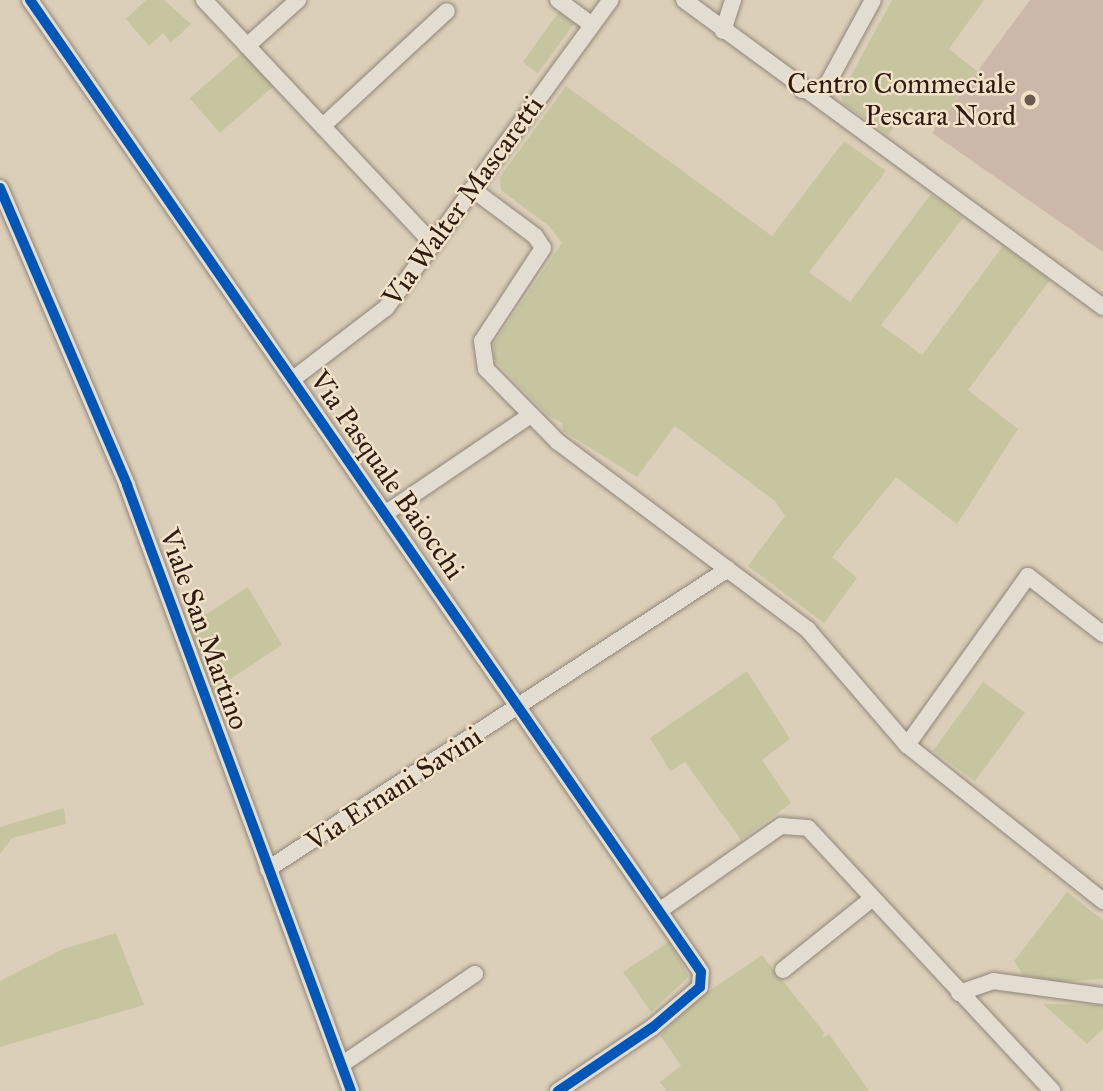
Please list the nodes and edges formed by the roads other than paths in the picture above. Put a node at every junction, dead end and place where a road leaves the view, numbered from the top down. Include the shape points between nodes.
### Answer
1 (30, 0) edge
2 (204, 0) edge
3 (298, 0) edge
4 (558, 0) edge
5 (611, 0) edge
6 (684, 0) edge
7 (733, 0) edge
8 (873, 0) edge
9 (447, 11) dead end
10 (592, 25) junction
11 (723, 31) junction
12 (247, 46) junction
13 (839, 69) junction
14 (800, 89) junction
15 (845, 122) junction
16 (326, 124) junction
17 (0, 188) edge
18 (472, 189) junction
19 (433, 244) junction
20 (1103, 307) edge
21 (293, 379) junction
22 (531, 415) junction
23 (386, 513) junction
24 (729, 569) junction
25 (1103, 634) edge
26 (519, 708) junction
27 (907, 745) junction
28 (268, 869) junction
29 (873, 898) junction
30 (1103, 901) edge
31 (659, 911) junction
32 (783, 970) dead end
33 (475, 974) dead end
34 (958, 993) junction
35 (1103, 996) edge
36 (341, 1065) junction
37 (351, 1091) edge
38 (558, 1091) edge
39 (1052, 1091) edge

1 - 21 street, Via Pasquale Baiocchi
2 - 12 street
3 - 12 street
4 - 10 street
5 - 10 street, Via Walter Mascaretti
6 - 11 street
7 - 11 street
8 - 13 street
9 - 16 street
10 - 18 street, Via Walter Mascaretti
11 - 14 street
12 - 16 street
13 - 14 street via 824,90
13 - 15 street via 832,92
14 - 15 street
15 - 20 street
16 - 19 street
17 - 28 street, Viale San Martino via 127,485
18 - 19 street, Via Walter Mascaretti
18 - 22 street via 535,236 543,248 482,341 481,352 486,369
19 - 21 street, Via Walter Mascaretti via 370,325
21 - 23 street, Via Pasquale Baiocchi
22 - 23 street
22 - 24 street via 558,442
23 - 26 street, Via Pasquale Baiocchi
24 - 26 street, Via Ernani Savini
24 - 27 street via 808,630
25 - 27 street via 1028,576
26 - 28 street, Via Ernani Savini
26 - 31 street, Via Pasquale Baiocchi
27 - 30 street
28 - 36 street, Viale San Martino
29 - 31 street via 816,835 792,823
29 - 32 street
29 - 34 street
31 - 38 street, Via Pasquale Baiocchi via 703,979 653,1027
33 - 36 street
34 - 35 street via 993,981
34 - 39 street
36 - 37 street, Viale San Martino

